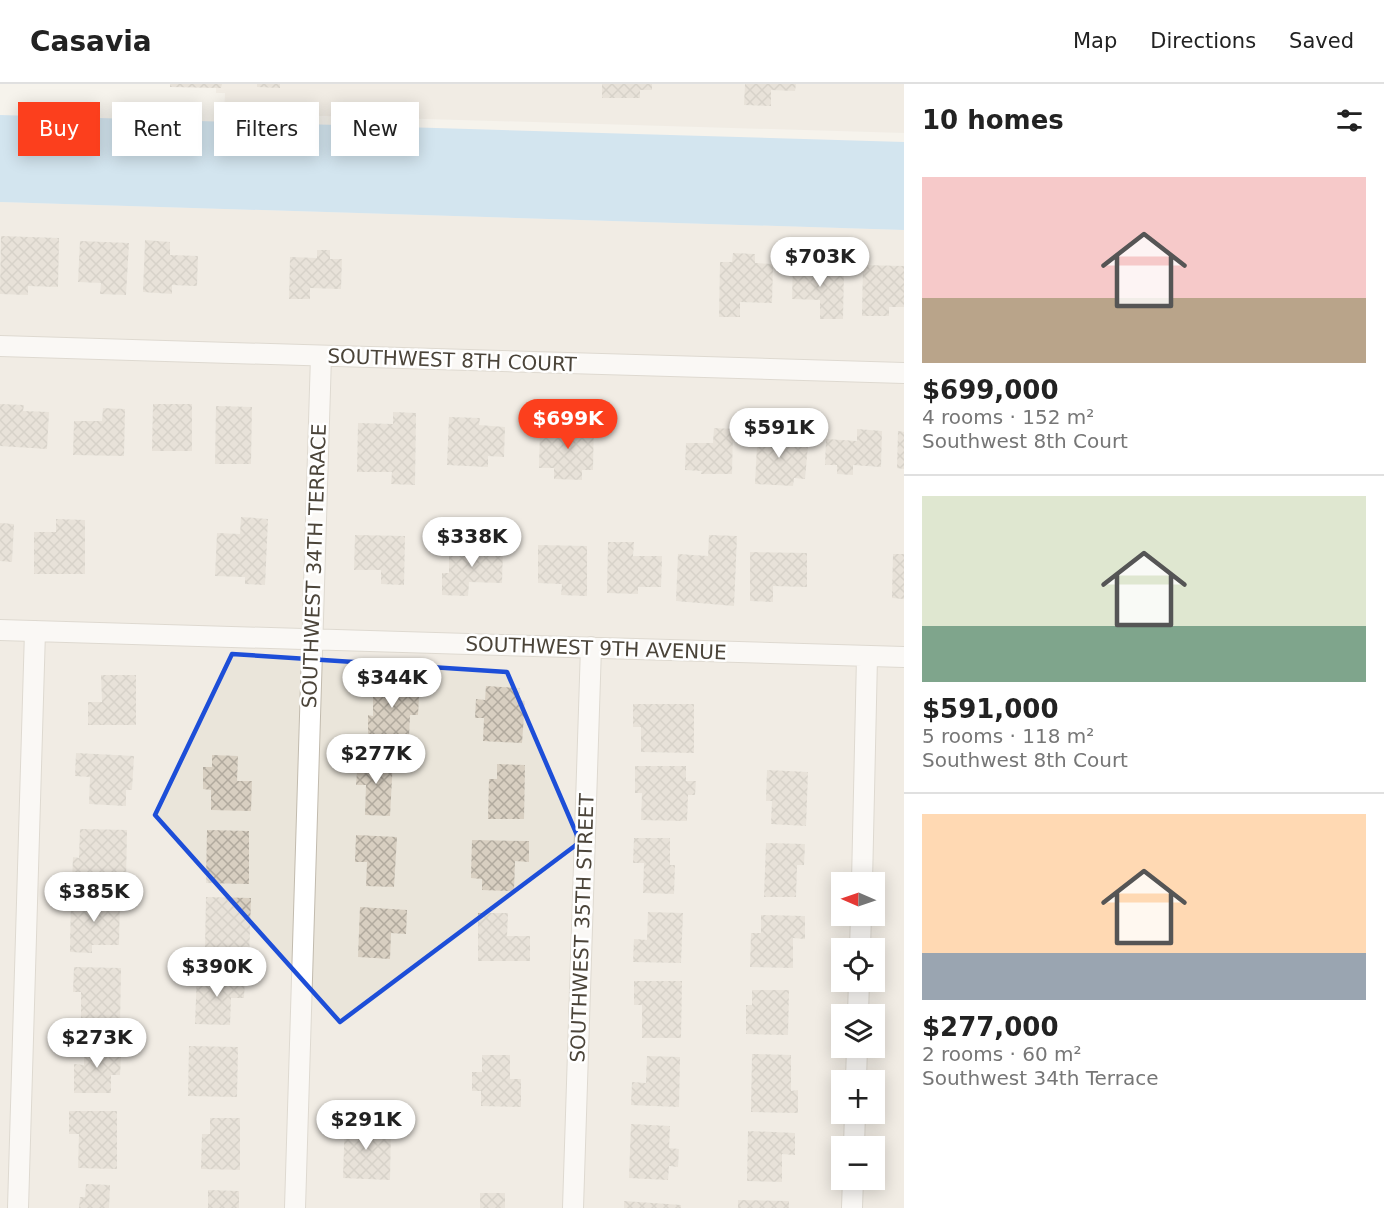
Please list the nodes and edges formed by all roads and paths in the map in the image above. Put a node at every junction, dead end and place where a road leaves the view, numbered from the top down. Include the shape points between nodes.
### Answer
1 (0, 346) edge
2 (321, 356) junction
3 (904, 373) edge
4 (0, 630) edge
5 (35, 631) junction
6 (312, 639) junction
7 (591, 647) junction
8 (867, 657) junction
9 (904, 657) edge
10 (862, 872) edge
11 (852, 1190) edge
12 (18, 1208) edge
13 (296, 1208) edge
14 (573, 1208) edge
15 (852, 1208) edge

1 - 2 street, SOUTHWEST 8TH COURT
2 - 3 street, SOUTHWEST 8TH COURT
2 - 6 street, SOUTHWEST 34TH TERRACE
4 - 5 street, SOUTHWEST 9TH AVENUE
5 - 6 street, SOUTHWEST 9TH AVENUE
5 - 12 street
6 - 7 street, SOUTHWEST 9TH AVENUE
6 - 13 street, SOUTHWEST 34TH TERRACE
7 - 8 street, SOUTHWEST 9TH AVENUE
7 - 14 street, SOUTHWEST 35TH STREET
8 - 9 street, SOUTHWEST 9TH AVENUE
8 - 10 street
11 - 15 street

